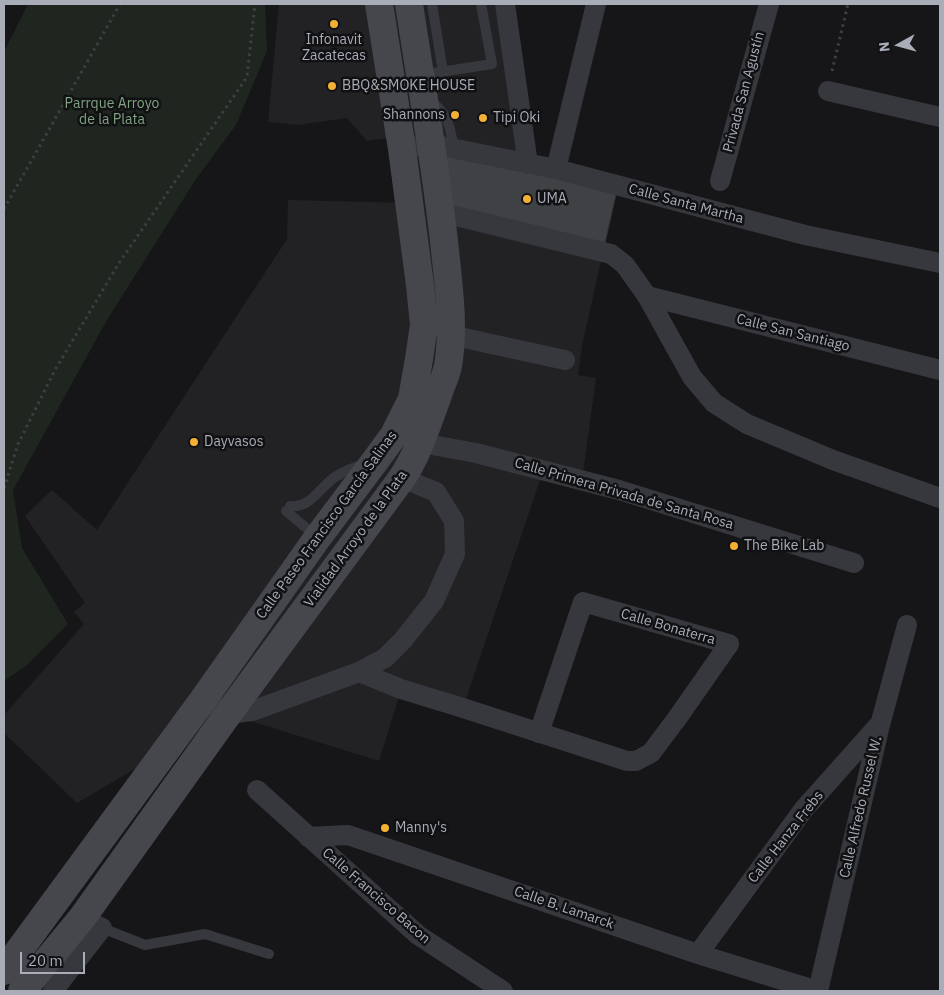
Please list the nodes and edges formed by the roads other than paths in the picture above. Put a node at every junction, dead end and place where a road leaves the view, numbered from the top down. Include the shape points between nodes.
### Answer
1 (379, 4) edge
2 (409, 4) edge
3 (432, 4) edge
4 (481, 4) edge
5 (505, 4) edge
6 (596, 4) edge
7 (769, 4) edge
8 (429, 81) junction
9 (828, 91) road end
10 (940, 116) edge
11 (442, 147) junction
12 (402, 149) junction
13 (528, 164) junction
14 (556, 169) junction
15 (720, 180) dead end
16 (440, 212) junction
17 (940, 262) edge
18 (647, 296) junction
19 (450, 335) junction
20 (565, 360) dead end
21 (940, 370) edge
22 (420, 443) junction
23 (375, 461) junction
24 (402, 478) junction
25 (940, 498) edge
26 (318, 537) junction
27 (854, 563) dead end
28 (907, 625) dead end
29 (359, 672) junction
30 (203, 700) junction
31 (228, 714) junction
32 (880, 725) junction
33 (539, 733) junction
34 (257, 790) dead end
35 (308, 837) junction
36 (92, 923) junction
37 (269, 954) dead end
38 (698, 954) junction
39 (8, 956) edge
40 (22, 991) edge
41 (53, 991) edge
42 (503, 991) edge
43 (818, 991) edge

1 - 12 main road, Calle Paseo Francisco García Salinas
2 - 8 main road, Vialidad Arroyo de la Plata
3 - 8 lane
4 - 8 lane via 492,64
5 - 13 street
6 - 14 street
7 - 15 street, Privada San Agustín
8 - 11 main road, Vialidad Arroyo de la Plata
9 - 10 street
11 - 12 street
11 - 13 street, Calle Santa Martha
11 - 16 main road, Vialidad Arroyo de la Plata
12 - 23 main road, Calle Paseo Francisco García Salinas via 424,325 412,399 394,435
13 - 14 street, Calle Santa Martha
14 - 17 street, Calle Santa Martha via 805,235
16 - 18 street via 611,254 625,265
16 - 19 main road, Vialidad Arroyo de la Plata via 451,304
18 - 21 street, Calle San Santiago
18 - 25 street via 692,377 714,403 747,424 833,460
19 - 20 street
19 - 22 main road, Vialidad Arroyo de la Plata via 448,367
22 - 24 main road, Vialidad Arroyo de la Plata
22 - 27 street, Calle Primera Privada de Santa Rosa via 476,453 619,490
23 - 26 main road, Calle Paseo Francisco García Salinas
23 - 26 lane via 335,477 306,503 288,508
24 - 29 street via 436,492 454,521 455,554 434,601 403,640 384,658
24 - 31 main road, Vialidad Arroyo de la Plata
26 - 30 main road, Calle Paseo Francisco García Salinas
28 - 32 street, Calle Alfredo Russel W.
29 - 31 street via 252,711
29 - 33 street, Calle Bonaterra via 401,689
30 - 31 street
30 - 39 main road, Calle Paseo Francisco García Salinas
31 - 36 main road, Vialidad Arroyo de la Plata
32 - 38 street, Calle Hanza Frebs via 804,809
32 - 43 street, Calle Alfredo Russel W.
33 - 33 street, Calle Bonaterra via 636,761 651,753 729,644 583,602
34 - 35 street, Calle Francisco Bacon
35 - 38 street, Calle B. Lamarck via 348,834
35 - 42 street, Calle Francisco Bacon via 418,935
36 - 37 lane via 145,945 205,934
36 - 40 main road, Vialidad Arroyo de la Plata
36 - 41 street
38 - 43 street, Calle B. Lamarck

